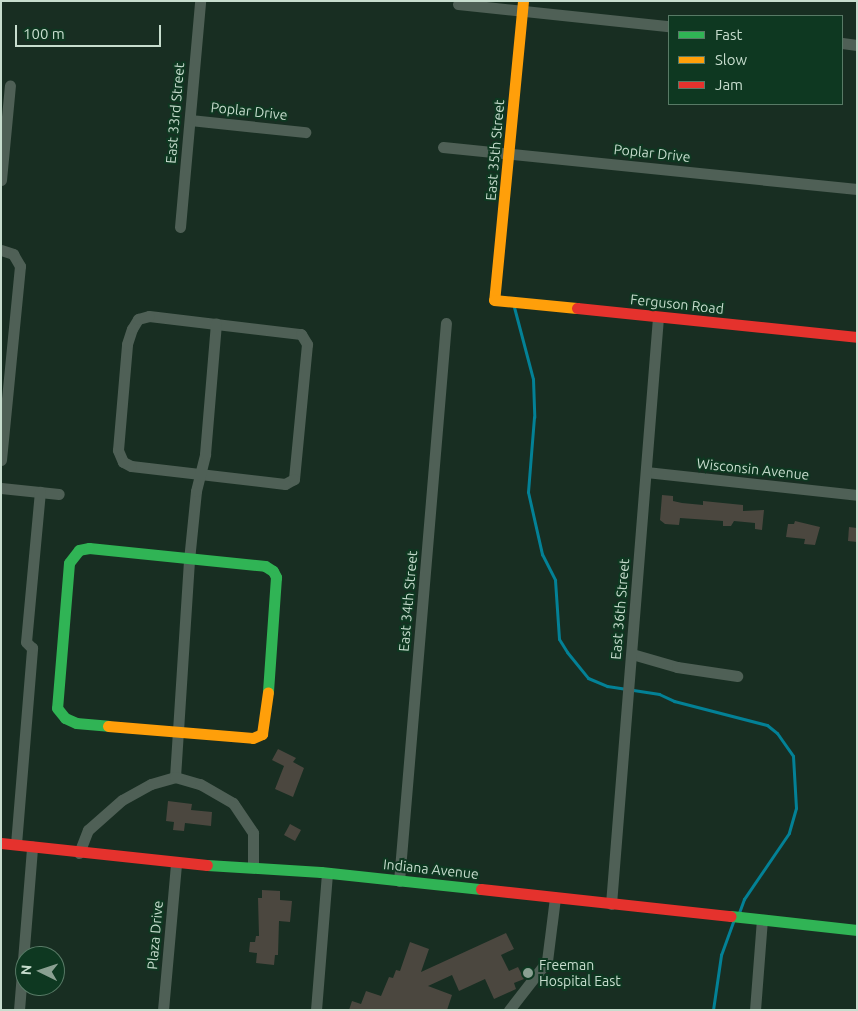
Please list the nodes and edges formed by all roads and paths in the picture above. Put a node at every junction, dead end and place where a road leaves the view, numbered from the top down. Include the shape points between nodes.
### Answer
1 (200, 1) edge
2 (458, 4) dead end
3 (523, 6) edge
4 (668, 26) edge
5 (843, 44) edge
6 (857, 45) edge
7 (10, 85) dead end
8 (190, 120) junction
9 (305, 132) dead end
10 (443, 147) dead end
11 (510, 154) junction
12 (1, 180) edge
13 (857, 189) edge
14 (180, 227) dead end
15 (6, 251) edge
16 (494, 300) joint
17 (658, 317) junction
18 (446, 323) dead end
19 (216, 324) junction
20 (857, 337) edge
21 (1, 460) edge
22 (202, 472) junction
23 (646, 472) junction
24 (1, 488) edge
25 (40, 492) junction
26 (59, 494) dead end
27 (857, 495) edge
28 (189, 560) junction
29 (632, 654) junction
30 (738, 676) dead end
31 (177, 732) junction
32 (175, 777) junction
33 (1, 843) edge
34 (16, 844) junction
35 (32, 847) junction
36 (79, 853) junction
37 (176, 863) junction
38 (253, 866) junction
39 (327, 873) junction
40 (399, 881) junction
41 (555, 898) junction
42 (611, 904) junction
43 (762, 920) junction
44 (857, 930) edge
45 (19, 1010) edge
46 (163, 1010) edge
47 (316, 1010) edge
48 (508, 1010) edge
49 (755, 1010) edge

1 - 8 street, East 33rd Street
2 - 3 street
3 - 4 street
3 - 11 street, East 35th Street
5 - 6 street
7 - 12 street
8 - 9 street, Poplar Drive
8 - 14 street, East 33rd Street
10 - 11 street, Poplar Drive
11 - 13 street, Poplar Drive
11 - 16 street, East 35th Street
15 - 21 street via 18,258 20,270
16 - 17 street, Ferguson Road
17 - 20 street, Ferguson Road
17 - 23 street, East 36th Street
18 - 40 street, East 34th Street
19 - 22 street
19 - 22 street via 149,316 138,320 128,344 118,450 123,462 131,466
19 - 22 street via 301,334 308,344 294,479 285,484
22 - 28 street via 196,490
23 - 27 street, Wisconsin Avenue
23 - 29 street, East 36th Street
24 - 25 street
25 - 26 street
25 - 34 street via 26,642 32,648
28 - 31 street
28 - 31 street via 265,566 276,577 267,709 262,734 253,738
28 - 31 street via 89,548 79,550 69,563 56,708 76,724
29 - 30 street via 677,667
29 - 42 street, East 36th Street
31 - 32 street
32 - 36 street via 136,791 108,811 88,830
32 - 38 street via 200,784 233,803 253,833
33 - 34 street, Indiana Avenue
34 - 35 street, Indiana Avenue
35 - 36 street, Indiana Avenue
35 - 45 street
36 - 37 street, Indiana Avenue
37 - 38 street, Indiana Avenue
37 - 46 street, Plaza Drive
38 - 39 street, Indiana Avenue
39 - 40 street, Indiana Avenue
39 - 47 street
40 - 41 street, Indiana Avenue
41 - 42 street, Indiana Avenue
41 - 48 street via 547,961
42 - 43 street, Indiana Avenue
43 - 44 street, Indiana Avenue
43 - 49 street

